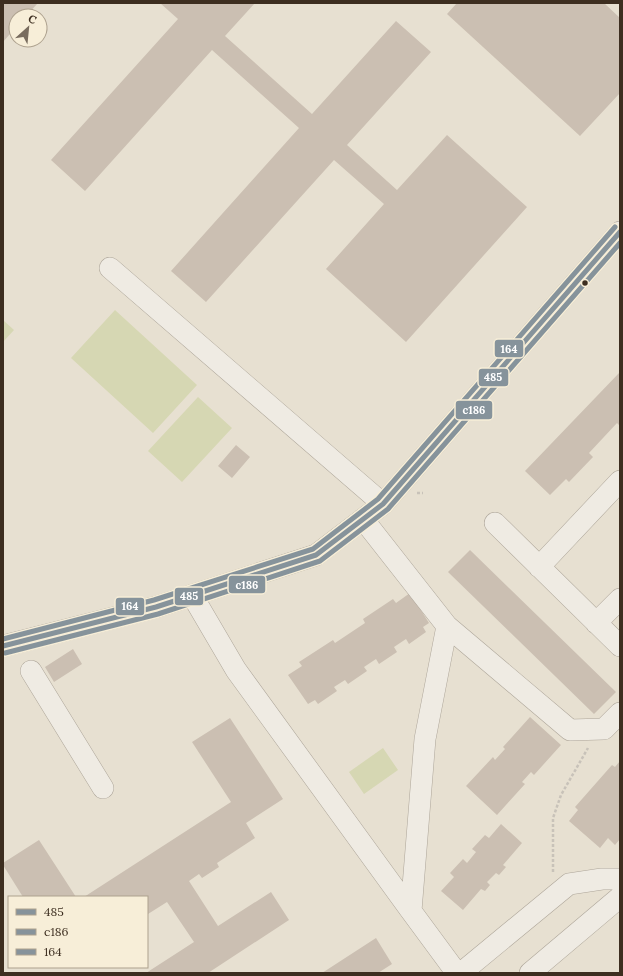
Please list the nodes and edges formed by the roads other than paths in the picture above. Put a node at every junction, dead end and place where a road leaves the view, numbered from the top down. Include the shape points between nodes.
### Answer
1 (620, 232) edge
2 (110, 268) dead end
3 (620, 481) edge
4 (383, 504) junction
5 (363, 519) junction
6 (495, 523) dead end
7 (539, 567) junction
8 (192, 595) junction
9 (620, 599) edge
10 (596, 623) junction
11 (447, 626) junction
12 (3, 646) edge
13 (620, 646) edge
14 (30, 671) dead end
15 (620, 713) edge
16 (102, 788) dead end
17 (620, 879) edge
18 (620, 897) edge
19 (411, 910) junction
20 (460, 973) edge
21 (530, 973) edge

1 - 4 street
2 - 4 street
3 - 7 street
4 - 5 street
5 - 8 street via 316,554
5 - 11 street
6 - 7 street
7 - 10 street
8 - 12 street via 156,607
8 - 19 street via 236,670
9 - 10 street
10 - 13 street
11 - 15 street via 570,730 604,729
11 - 19 street via 425,739
14 - 16 street
17 - 20 street via 569,884
18 - 21 street
19 - 20 street via 453,968

